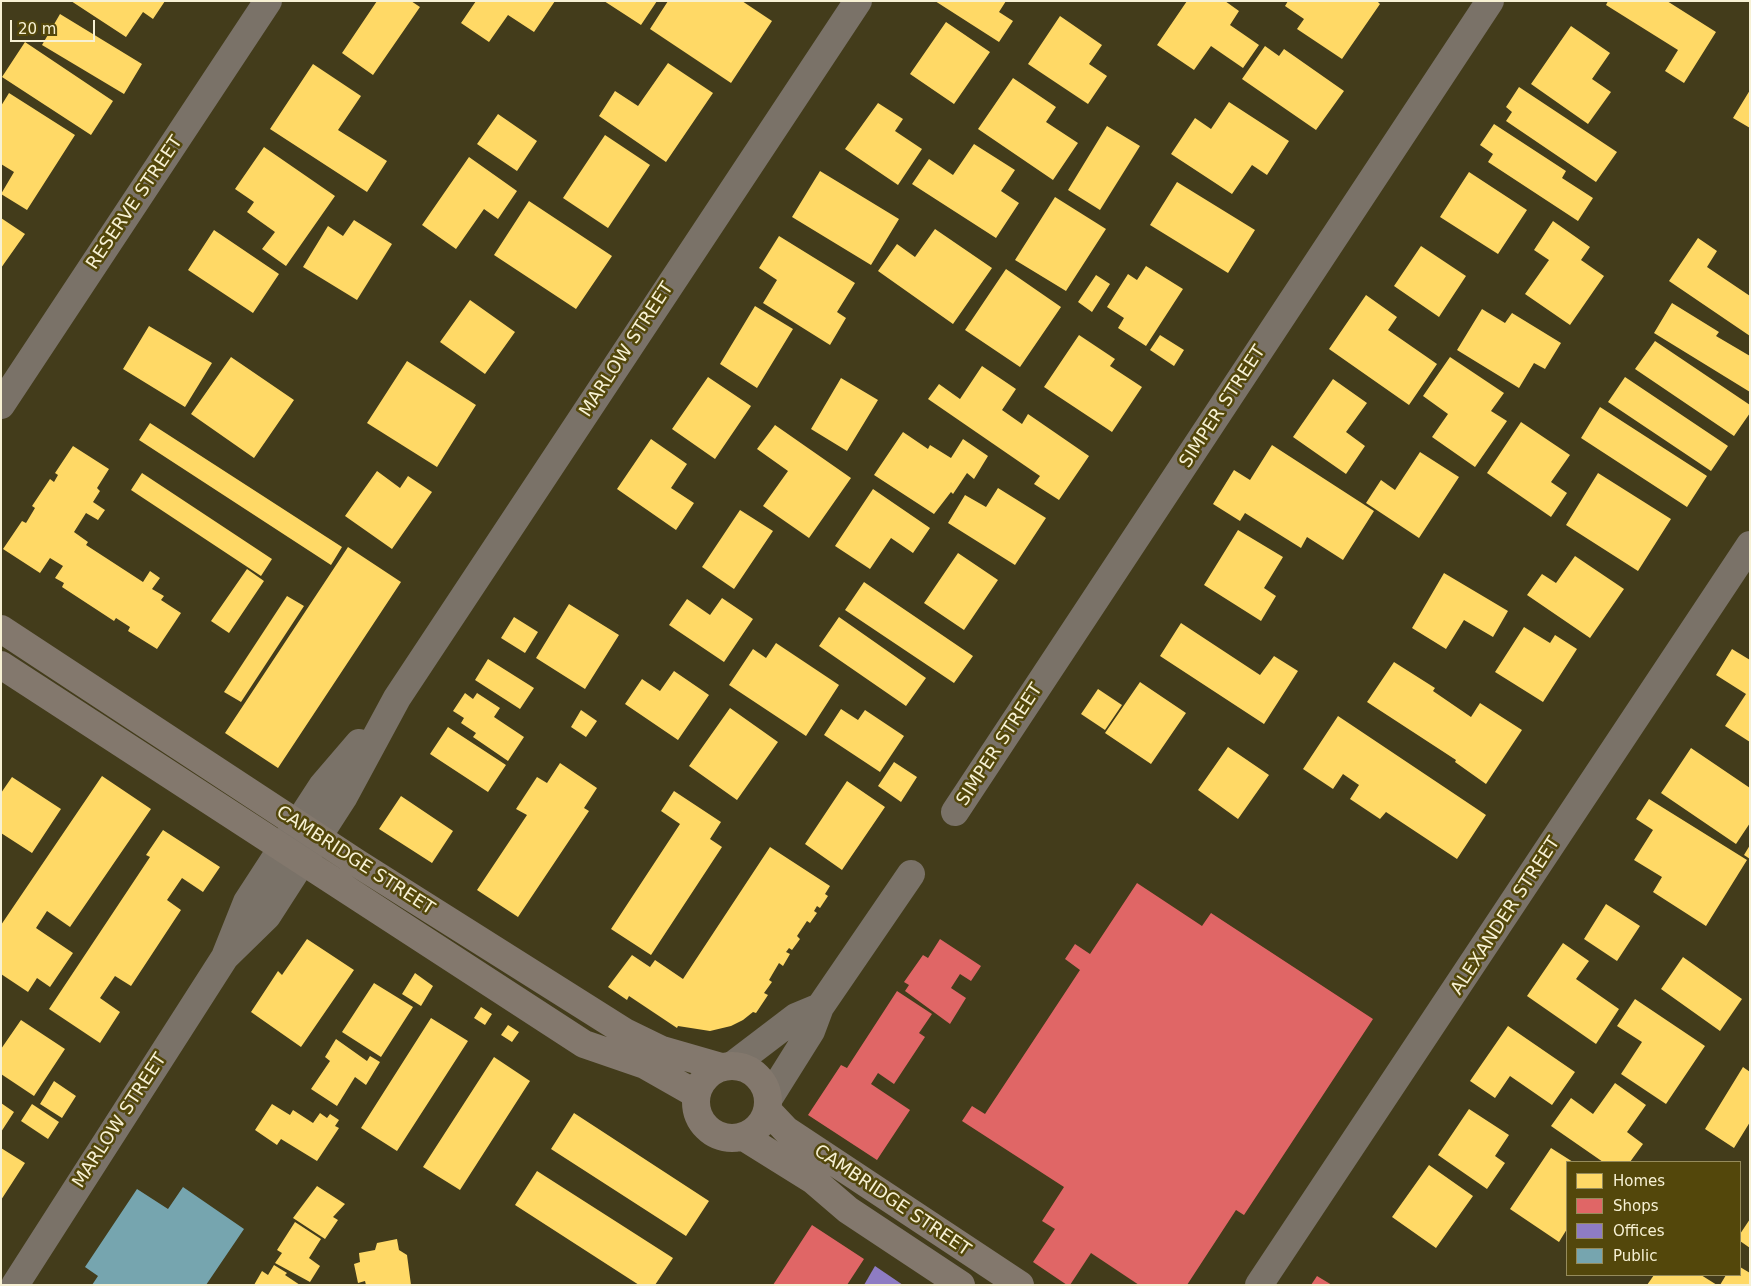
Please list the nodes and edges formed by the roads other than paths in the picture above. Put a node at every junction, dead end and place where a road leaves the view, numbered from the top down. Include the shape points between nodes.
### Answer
1 (268, 1) edge
2 (858, 1) edge
3 (1490, 1) edge
4 (1, 405) edge
5 (1750, 545) edge
6 (1, 629) edge
7 (1, 665) edge
8 (955, 812) dead end
9 (308, 831) junction
10 (292, 855) junction
11 (911, 874) dead end
12 (820, 1007) junction
13 (727, 1066) junction
14 (696, 1094) junction
15 (768, 1104) junction
16 (744, 1137) junction
17 (14, 1285) edge
18 (961, 1285) edge
19 (1020, 1285) edge
20 (1259, 1285) edge

1 - 4 street, RESERVE STREET
2 - 9 street, MARLOW STREET via 397,698 323,785
3 - 8 street, SIMPER STREET
5 - 20 street, ALEXANDER STREET
6 - 9 main road, CAMBRIDGE STREET
7 - 10 main road, CAMBRIDGE STREET
9 - 10 street, MARLOW STREET
9 - 13 main road, CAMBRIDGE STREET via 625,1032 662,1050
10 - 14 main road, CAMBRIDGE STREET via 584,1044 645,1066
10 - 17 street, MARLOW STREET via 267,916 225,957
11 - 12 street
12 - 13 street via 796,1017
12 - 15 street via 811,1031
13 - 14 main road via 710,1073
13 - 15 main road via 750,1070 762,1082
14 - 16 main road via 700,1119 708,1130 725,1138
15 - 16 main road via 759,1127
15 - 19 main road, CAMBRIDGE STREET via 786,1130
16 - 18 main road, CAMBRIDGE STREET via 813,1180 848,1210

